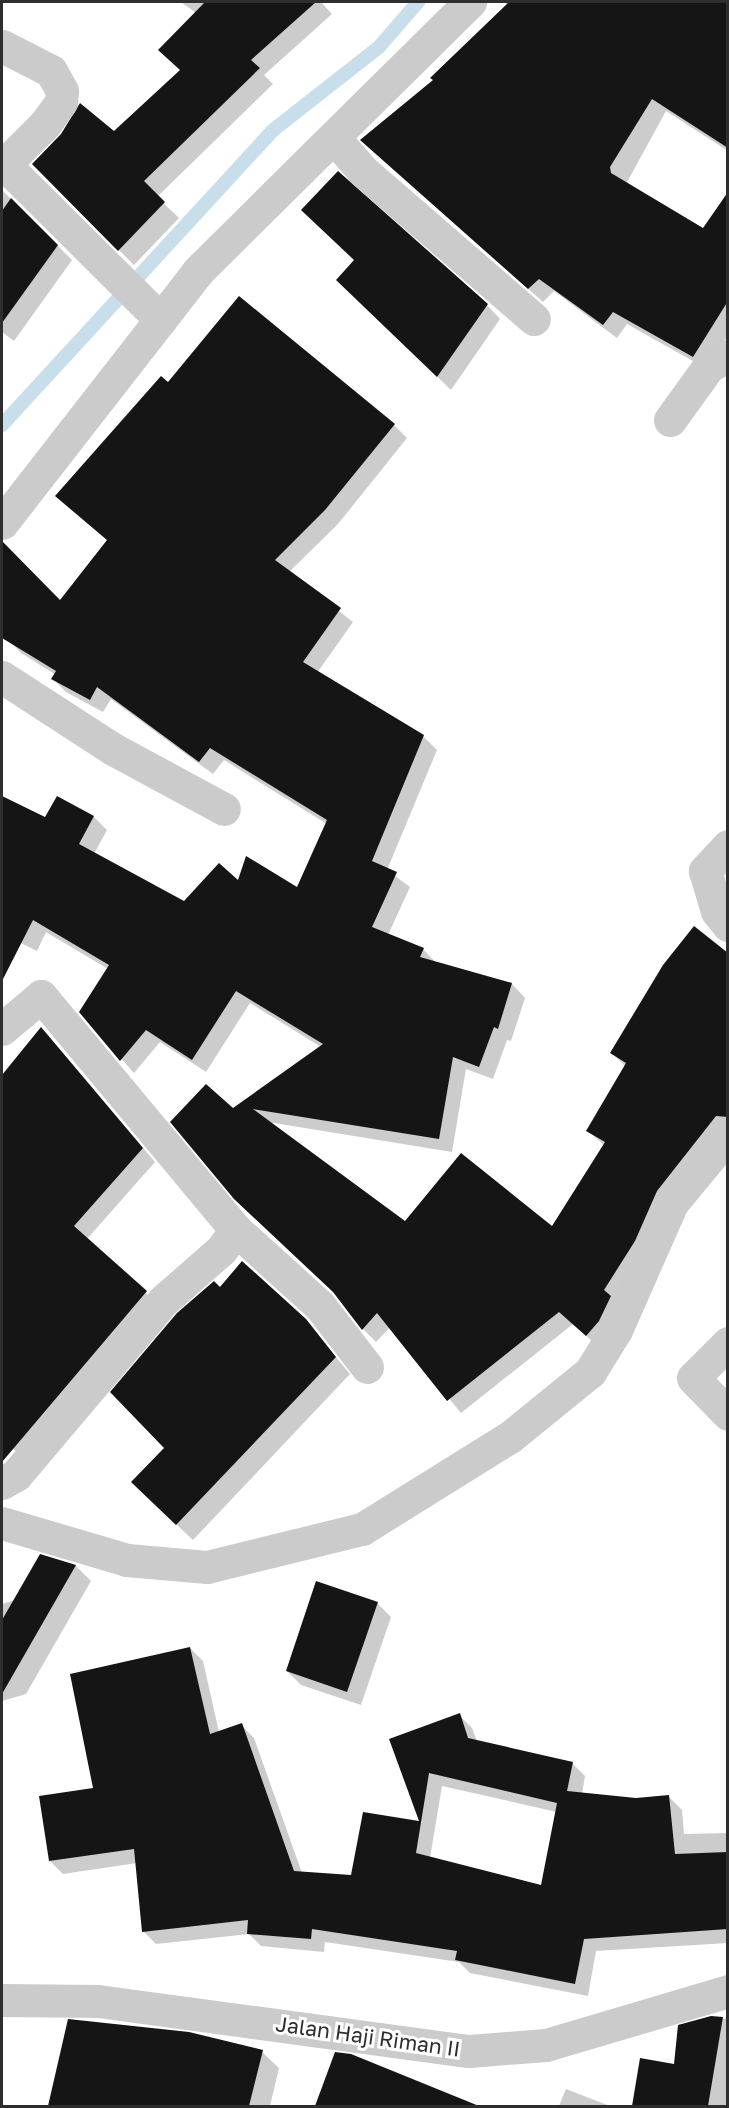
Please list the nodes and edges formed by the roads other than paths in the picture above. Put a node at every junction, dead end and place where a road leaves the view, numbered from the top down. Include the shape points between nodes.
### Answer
1 (470, 2) edge
2 (2, 46) edge
3 (335, 140) junction
4 (152, 310) junction
5 (534, 319) dead end
6 (728, 356) edge
7 (670, 420) dead end
8 (2, 523) edge
9 (2, 677) edge
10 (224, 809) dead end
11 (728, 846) edge
12 (728, 925) edge
13 (2, 1029) edge
14 (728, 1135) edge
15 (236, 1230) junction
16 (728, 1342) edge
17 (367, 1367) dead end
18 (728, 1414) edge
19 (2, 1483) edge
20 (2, 1523) edge
21 (728, 1991) edge
22 (2, 2000) edge

1 - 3 street
2 - 4 street via 51,71 62,90 61,102 46,123 11,158 11,171
3 - 4 street
3 - 5 street via 363,171
4 - 8 street
6 - 7 street via 709,366
9 - 10 street via 113,749
11 - 12 street via 705,871 717,911
13 - 15 street via 41,996
14 - 20 street via 672,1203 616,1330 590,1372 510,1437 362,1529 207,1567 127,1560
15 - 17 street via 320,1306
15 - 19 street via 221,1250 164,1300 16,1475
16 - 18 street via 693,1378
21 - 22 street, Jalan Haji Riman II via 546,2045 469,2051 98,2001

